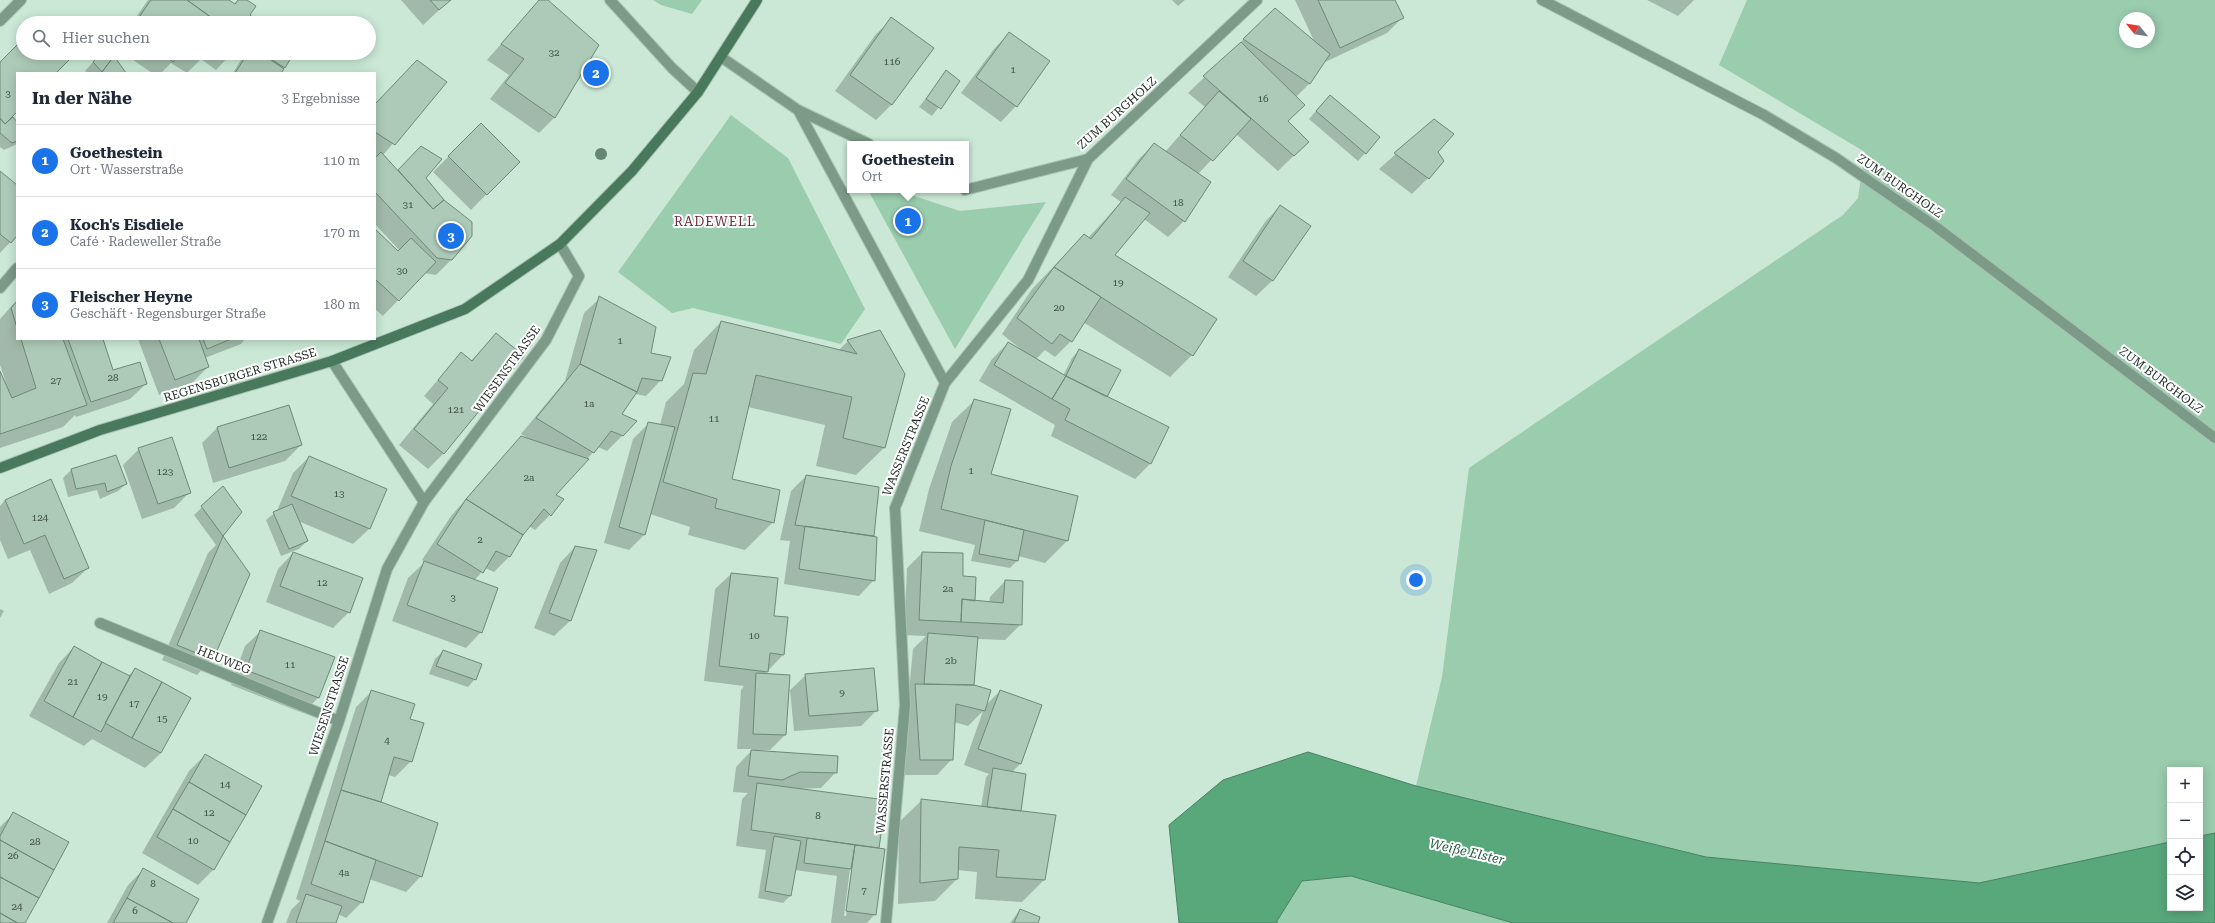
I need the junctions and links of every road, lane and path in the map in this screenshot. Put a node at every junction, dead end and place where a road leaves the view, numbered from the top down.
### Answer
1 (21, 0) edge
2 (610, 0) edge
3 (757, 0) edge
4 (1257, 0) edge
5 (1542, 0) edge
6 (0, 21) edge
7 (721, 57) junction
8 (698, 92) junction
9 (798, 110) junction
10 (863, 141) edge
11 (1088, 160) junction
12 (969, 189) edge
13 (560, 244) junction
14 (16, 269) edge
15 (0, 288) edge
16 (332, 361) junction
17 (945, 383) junction
18 (2215, 438) edge
19 (0, 468) edge
20 (424, 502) junction
21 (100, 623) dead end
22 (339, 721) junction
23 (267, 923) edge
24 (886, 923) edge

1 - 6 street
2 - 8 street
3 - 7 main road, REGENSBURGER STRASSE
4 - 11 street, ZUM BURGHOLZ
5 - 18 street, ZUM BURGHOLZ
7 - 8 main road, REGENSBURGER STRASSE
7 - 9 street
8 - 13 main road, REGENSBURGER STRASSE
9 - 10 street
9 - 17 street
11 - 12 street, ZUM BURGHOLZ
11 - 17 street, WASSERSTRASSE
13 - 16 main road, REGENSBURGER STRASSE
13 - 20 street, WIESENSTRASSE
14 - 15 street
16 - 19 main road, REGENSBURGER STRASSE
16 - 20 street
17 - 24 street, WASSERSTRASSE
20 - 22 street, WIESENSTRASSE
21 - 22 street, HEUWEG
22 - 23 street, WIESENSTRASSE

